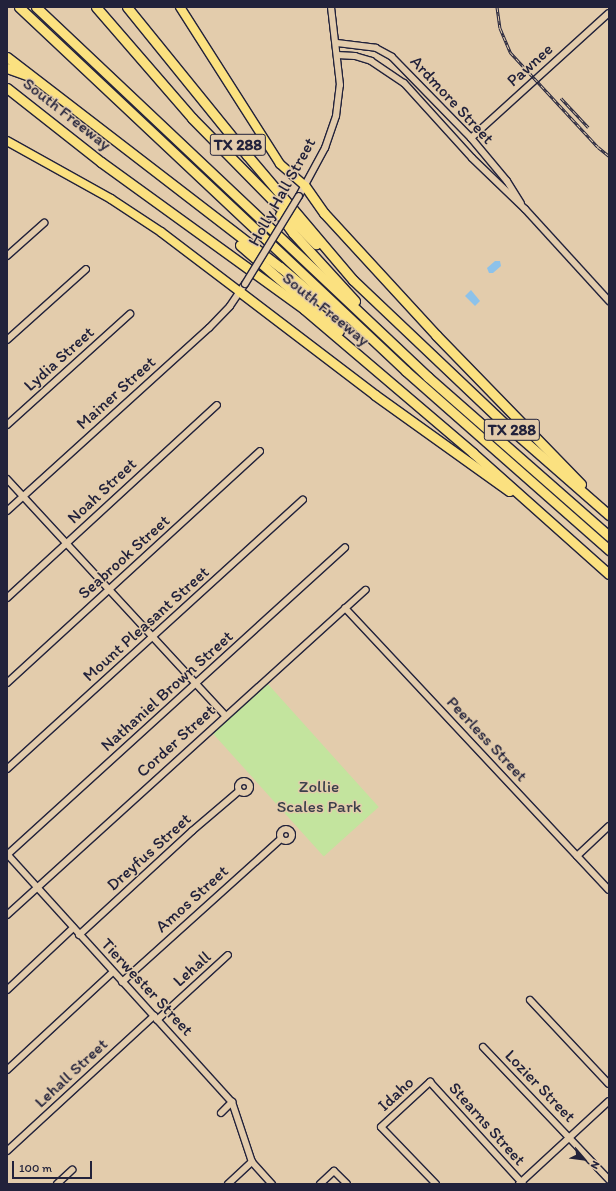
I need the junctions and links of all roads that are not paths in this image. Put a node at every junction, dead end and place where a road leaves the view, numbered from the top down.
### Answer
1 (19, 7) edge
2 (36, 7) edge
3 (97, 7) edge
4 (126, 7) edge
5 (180, 7) edge
6 (331, 7) edge
7 (609, 13) edge
8 (337, 43) junction
9 (337, 55) junction
10 (8, 64) edge
11 (411, 74) junction
12 (403, 81) junction
13 (7, 88) edge
14 (471, 138) junction
15 (7, 141) edge
16 (305, 186) junction
17 (267, 196) junction
18 (187, 198) junction
19 (525, 209) junction
20 (44, 223) dead end
21 (7, 256) edge
22 (86, 269) dead end
23 (353, 280) junction
24 (242, 288) junction
25 (609, 301) edge
26 (130, 314) dead end
27 (362, 331) junction
28 (7, 340) edge
29 (428, 377) junction
30 (399, 390) junction
31 (217, 405) dead end
32 (7, 425) edge
33 (260, 451) dead end
34 (7, 479) edge
35 (23, 496) junction
36 (303, 500) dead end
37 (7, 511) edge
38 (540, 512) junction
39 (609, 512) edge
40 (609, 515) edge
41 (609, 536) edge
42 (67, 544) junction
43 (345, 547) dead end
44 (609, 550) edge
45 (609, 574) edge
46 (109, 590) junction
47 (365, 590) dead end
48 (7, 598) edge
49 (345, 608) junction
50 (152, 637) junction
51 (7, 683) edge
52 (196, 684) junction
53 (225, 715) junction
54 (7, 769) edge
55 (239, 792) dead end
56 (609, 826) edge
57 (281, 839) dead end
58 (7, 854) edge
59 (577, 856) junction
60 (37, 888) junction
61 (609, 890) edge
62 (7, 915) edge
63 (73, 928) junction
64 (79, 935) junction
65 (228, 955) dead end
66 (113, 972) junction
67 (122, 982) junction
68 (7, 990) edge
69 (530, 1000) dead end
70 (155, 1018) junction
71 (483, 1047) dead end
72 (7, 1070) edge
73 (430, 1082) joint
74 (609, 1084) edge
75 (609, 1101) edge
76 (232, 1102) junction
77 (221, 1113) dead end
78 (570, 1137) junction
79 (7, 1151) edge
80 (252, 1162) junction
81 (72, 1170) dead end
82 (609, 1180) edge
83 (521, 1183) edge
84 (57, 1184) edge
85 (228, 1184) edge
86 (272, 1184) edge
87 (320, 1184) edge
88 (347, 1184) edge
89 (436, 1184) edge

1 - 27 highway
2 - 29 highway
3 - 17 highway
4 - 23 highway, South Freeway / TX 288
5 - 16 main road
6 - 8 street, Holly Hall Street
7 - 14 street, Pawnee
8 - 9 street, Holly Hall Street
8 - 11 street, Ardmore Street
9 - 12 street, Ardmore Street
9 - 16 street, Holly Hall Street
10 - 18 highway
11 - 12 street
11 - 14 street, Ardmore Street
12 - 19 street, Ardmore Street
13 - 30 highway, South Freeway / TX 288
14 - 19 street, Ardmore Street
15 - 24 main road
16 - 24 street, Holly Hall Street, bridge
16 - 39 highway
17 - 23 highway
17 - 29 highway
18 - 27 highway
18 - 30 highway
19 - 25 street, Ardmore Street
20 - 21 street
22 - 28 street
23 - 40 highway, South Freeway / TX 288
24 - 35 street, Mainer Street
24 - 38 highway
26 - 32 street, Lydia Street
27 - 44 highway
29 - 41 highway
30 - 38 highway, South Freeway / TX 288
31 - 42 street, Noah Street
33 - 46 street, Seabrook Street
34 - 35 street
35 - 37 street, Mainer Street
35 - 42 street
36 - 50 street, Mount Pleasant Street
38 - 45 highway, South Freeway / TX 288
42 - 46 street
42 - 48 street, Noah Street
43 - 52 street, Nathaniel Brown Street
46 - 50 street
46 - 51 street, Seabrook Street
47 - 49 street, Corder Street
49 - 53 street, Corder Street
49 - 59 street, Peerless Street
50 - 52 street
50 - 54 street, Mount Pleasant Street
52 - 53 street
52 - 58 street, Nathaniel Brown Street
53 - 60 street, Corder Street
55 - 64 street, Dreyfus Street
56 - 59 street
57 - 67 street, Amos Street
58 - 60 street, Tierwester Street
59 - 61 street, Peerless Street
60 - 62 street, Corder Street
60 - 63 street, Tierwester Street
63 - 64 street, Tierwester Street
63 - 68 street
64 - 66 street, Tierwester Street
65 - 70 street, Lehall
66 - 67 street, Tierwester Street
66 - 72 street
67 - 70 street, Tierwester Street
69 - 74 street
70 - 76 street, Tierwester Street
70 - 79 street, Lehall Street
71 - 78 street, Lozier Street
73 - 83 street, Stearns Street
73 - 89 street, Idaho
75 - 78 street
76 - 77 street
76 - 80 street, Tierwester Street
78 - 82 street, Lozier Street
78 - 83 street
80 - 85 street
80 - 86 street
81 - 84 street
87 - 88 street

